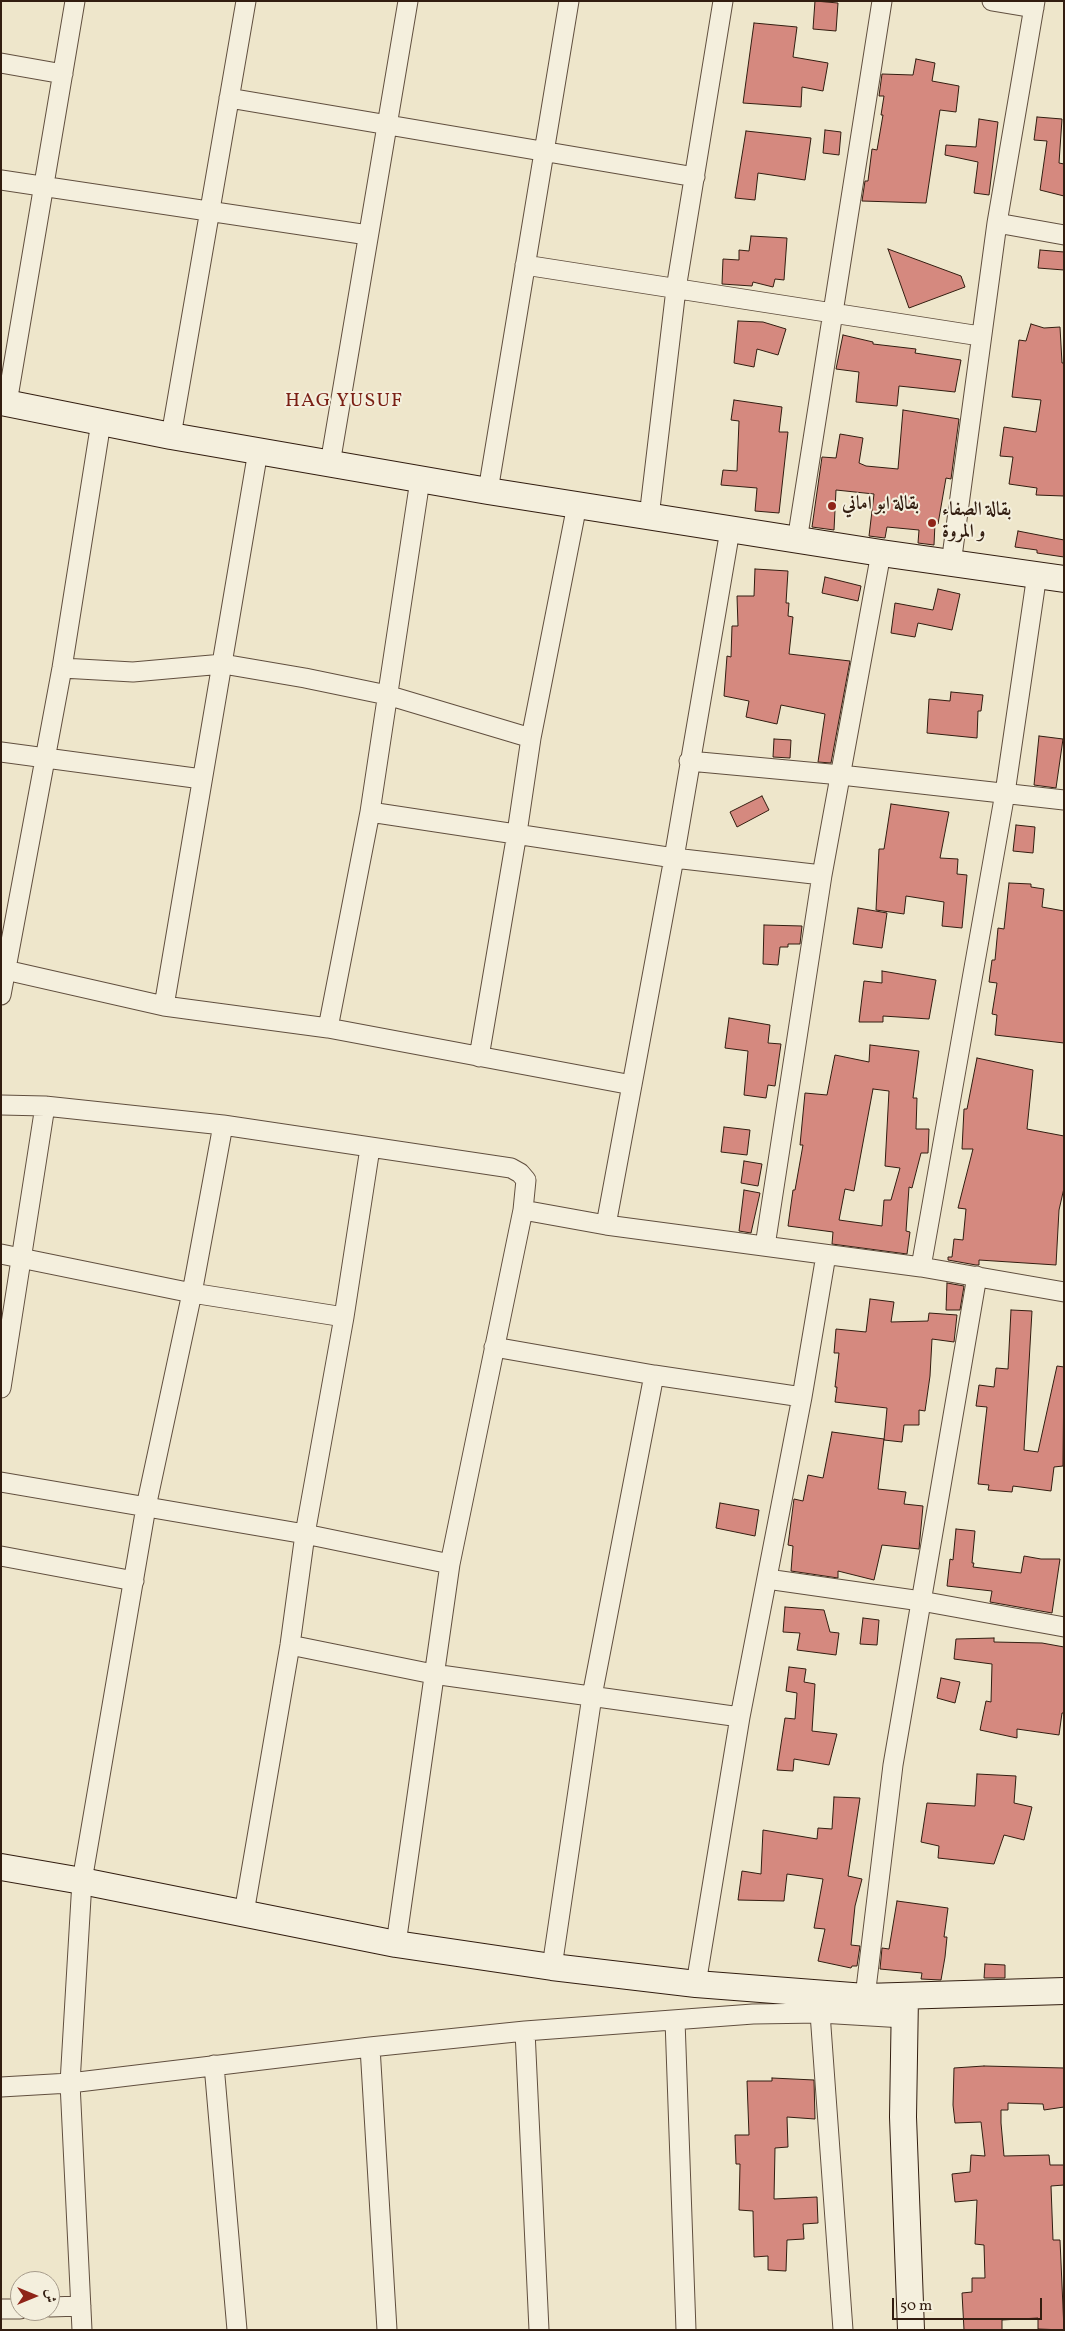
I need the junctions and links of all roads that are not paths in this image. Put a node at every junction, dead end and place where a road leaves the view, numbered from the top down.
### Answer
1 (76, 1) edge
2 (246, 1) edge
3 (408, 1) edge
4 (569, 1) edge
5 (724, 1) edge
6 (882, 1) edge
7 (992, 1) edge
8 (1034, 4) edge
9 (1, 63) edge
10 (63, 74) junction
11 (229, 98) junction
12 (387, 126) junction
13 (544, 151) junction
14 (694, 177) junction
15 (1, 180) edge
16 (44, 186) junction
17 (210, 211) junction
18 (997, 223) junction
19 (1064, 234) edge
20 (368, 235) junction
21 (524, 264) junction
22 (676, 289) junction
23 (832, 312) junction
24 (980, 336) junction
25 (4, 402) edge
26 (101, 422) junction
27 (171, 436) junction
28 (258, 451) junction
29 (330, 464) junction
30 (420, 480) junction
31 (488, 491) junction
32 (577, 505) junction
33 (649, 516) junction
34 (730, 530) junction
35 (797, 541) junction
36 (881, 554) junction
37 (951, 564) junction
38 (1037, 574) junction
39 (1064, 579) edge
40 (223, 664) junction
41 (62, 668) junction
42 (387, 695) junction
43 (531, 738) junction
44 (1, 752) edge
45 (45, 759) junction
46 (689, 762) junction
47 (841, 775) junction
48 (202, 779) junction
49 (1005, 793) junction
50 (1064, 800) edge
51 (370, 812) junction
52 (517, 833) junction
53 (674, 858) junction
54 (822, 876) junction
55 (3, 969) edge
56 (1, 995) edge
57 (164, 1006) junction
58 (328, 1028) junction
59 (478, 1057) junction
60 (632, 1085) junction
61 (1, 1104) edge
62 (45, 1106) junction
63 (223, 1125) junction
64 (370, 1148) junction
65 (523, 1210) junction
66 (606, 1225) junction
67 (765, 1246) junction
68 (1, 1254) edge
69 (826, 1255) junction
70 (21, 1258) junction
71 (921, 1268) junction
72 (977, 1276) junction
73 (1064, 1292) edge
74 (192, 1293) junction
75 (344, 1317) junction
76 (494, 1347) junction
77 (654, 1375) junction
78 (1, 1388) edge
79 (802, 1398) junction
80 (1, 1482) edge
81 (146, 1507) junction
82 (305, 1534) junction
83 (1, 1556) edge
84 (450, 1564) junction
85 (767, 1580) junction
86 (134, 1581) junction
87 (921, 1601) junction
88 (1064, 1627) edge
89 (290, 1645) junction
90 (433, 1674) junction
91 (592, 1696) junction
92 (740, 1717) junction
93 (1, 1867) edge
94 (82, 1881) junction
95 (244, 1913) junction
96 (396, 1944) junction
97 (552, 1967) junction
98 (696, 1984) junction
99 (1064, 1991) edge
100 (865, 1998) junction
101 (904, 2007) junction
102 (820, 2013) junction
103 (675, 2020) junction
104 (525, 2031) junction
105 (370, 2047) junction
106 (214, 2065) junction
107 (70, 2083) junction
108 (1, 2087) edge
109 (81, 2306) junction
110 (60, 2307) edge
111 (82, 2330) edge
112 (236, 2330) edge
113 (387, 2330) edge
114 (539, 2330) edge
115 (686, 2330) edge
116 (843, 2330) edge
117 (911, 2330) edge

1 - 10 street
2 - 11 street
3 - 12 street
4 - 13 street
5 - 14 street
6 - 23 street
7 - 8 street
8 - 18 street
9 - 10 street
10 - 16 street
11 - 12 street
11 - 17 street
12 - 13 street
12 - 20 street
13 - 14 street
13 - 21 street
14 - 22 street
15 - 16 street
16 - 17 street
16 - 25 street
17 - 20 street
17 - 27 street
18 - 19 street
18 - 24 street
20 - 29 street
21 - 22 street
21 - 31 street
22 - 23 street
22 - 33 street
23 - 24 street
23 - 35 street
24 - 37 street
25 - 26 street
26 - 27 street
26 - 41 street
27 - 28 street
28 - 29 street
28 - 40 street
29 - 30 street
30 - 31 street
30 - 42 street
31 - 32 street
32 - 33 street
32 - 43 street
33 - 34 street
34 - 35 street
34 - 46 street
35 - 36 street
36 - 37 street
36 - 47 street
37 - 38 street
38 - 39 street
38 - 49 street
40 - 41 street
40 - 42 street
40 - 48 street
41 - 45 street
42 - 43 street
42 - 51 street
43 - 52 street
44 - 45 street
45 - 48 street
45 - 55 street
46 - 47 street
46 - 53 street
47 - 49 street
47 - 54 street
48 - 57 street
49 - 50 street
49 - 71 street
51 - 52 street
51 - 58 street
52 - 53 street
52 - 59 street
53 - 54 street
53 - 60 street
54 - 67 street
55 - 56 street
55 - 57 street
57 - 58 street
58 - 59 street
59 - 60 street
60 - 66 street
61 - 62 street
62 - 63 street
62 - 70 street
63 - 64 street
63 - 74 street
64 - 65 street
64 - 75 street
65 - 66 street
65 - 76 street
66 - 67 street
67 - 69 street
68 - 70 street
69 - 71 street
69 - 79 street
70 - 74 street
70 - 78 street
71 - 72 street
72 - 73 street
72 - 87 street
74 - 75 street
74 - 81 street
75 - 82 street
76 - 77 street
76 - 84 street
77 - 79 street
77 - 91 street
79 - 85 street
80 - 81 street
81 - 82 street
81 - 86 street
82 - 84 street
82 - 89 street
83 - 86 street
84 - 90 street
85 - 87 street
85 - 92 street
86 - 94 street
87 - 88 street
87 - 100 street
89 - 90 street
89 - 95 street
90 - 91 street
90 - 96 street
91 - 92 street
91 - 97 street
92 - 98 street
93 - 94 street
94 - 95 street
94 - 107 street
95 - 96 street
96 - 97 street
97 - 98 street
98 - 100 street
99 - 101 street
100 - 101 street
101 - 102 street
101 - 117 street
102 - 103 street
102 - 116 street
103 - 104 street
103 - 115 street
104 - 105 street
104 - 114 street
105 - 106 street
105 - 113 street
106 - 107 street
106 - 112 street
107 - 108 street
107 - 109 street
109 - 110 street
109 - 111 street

